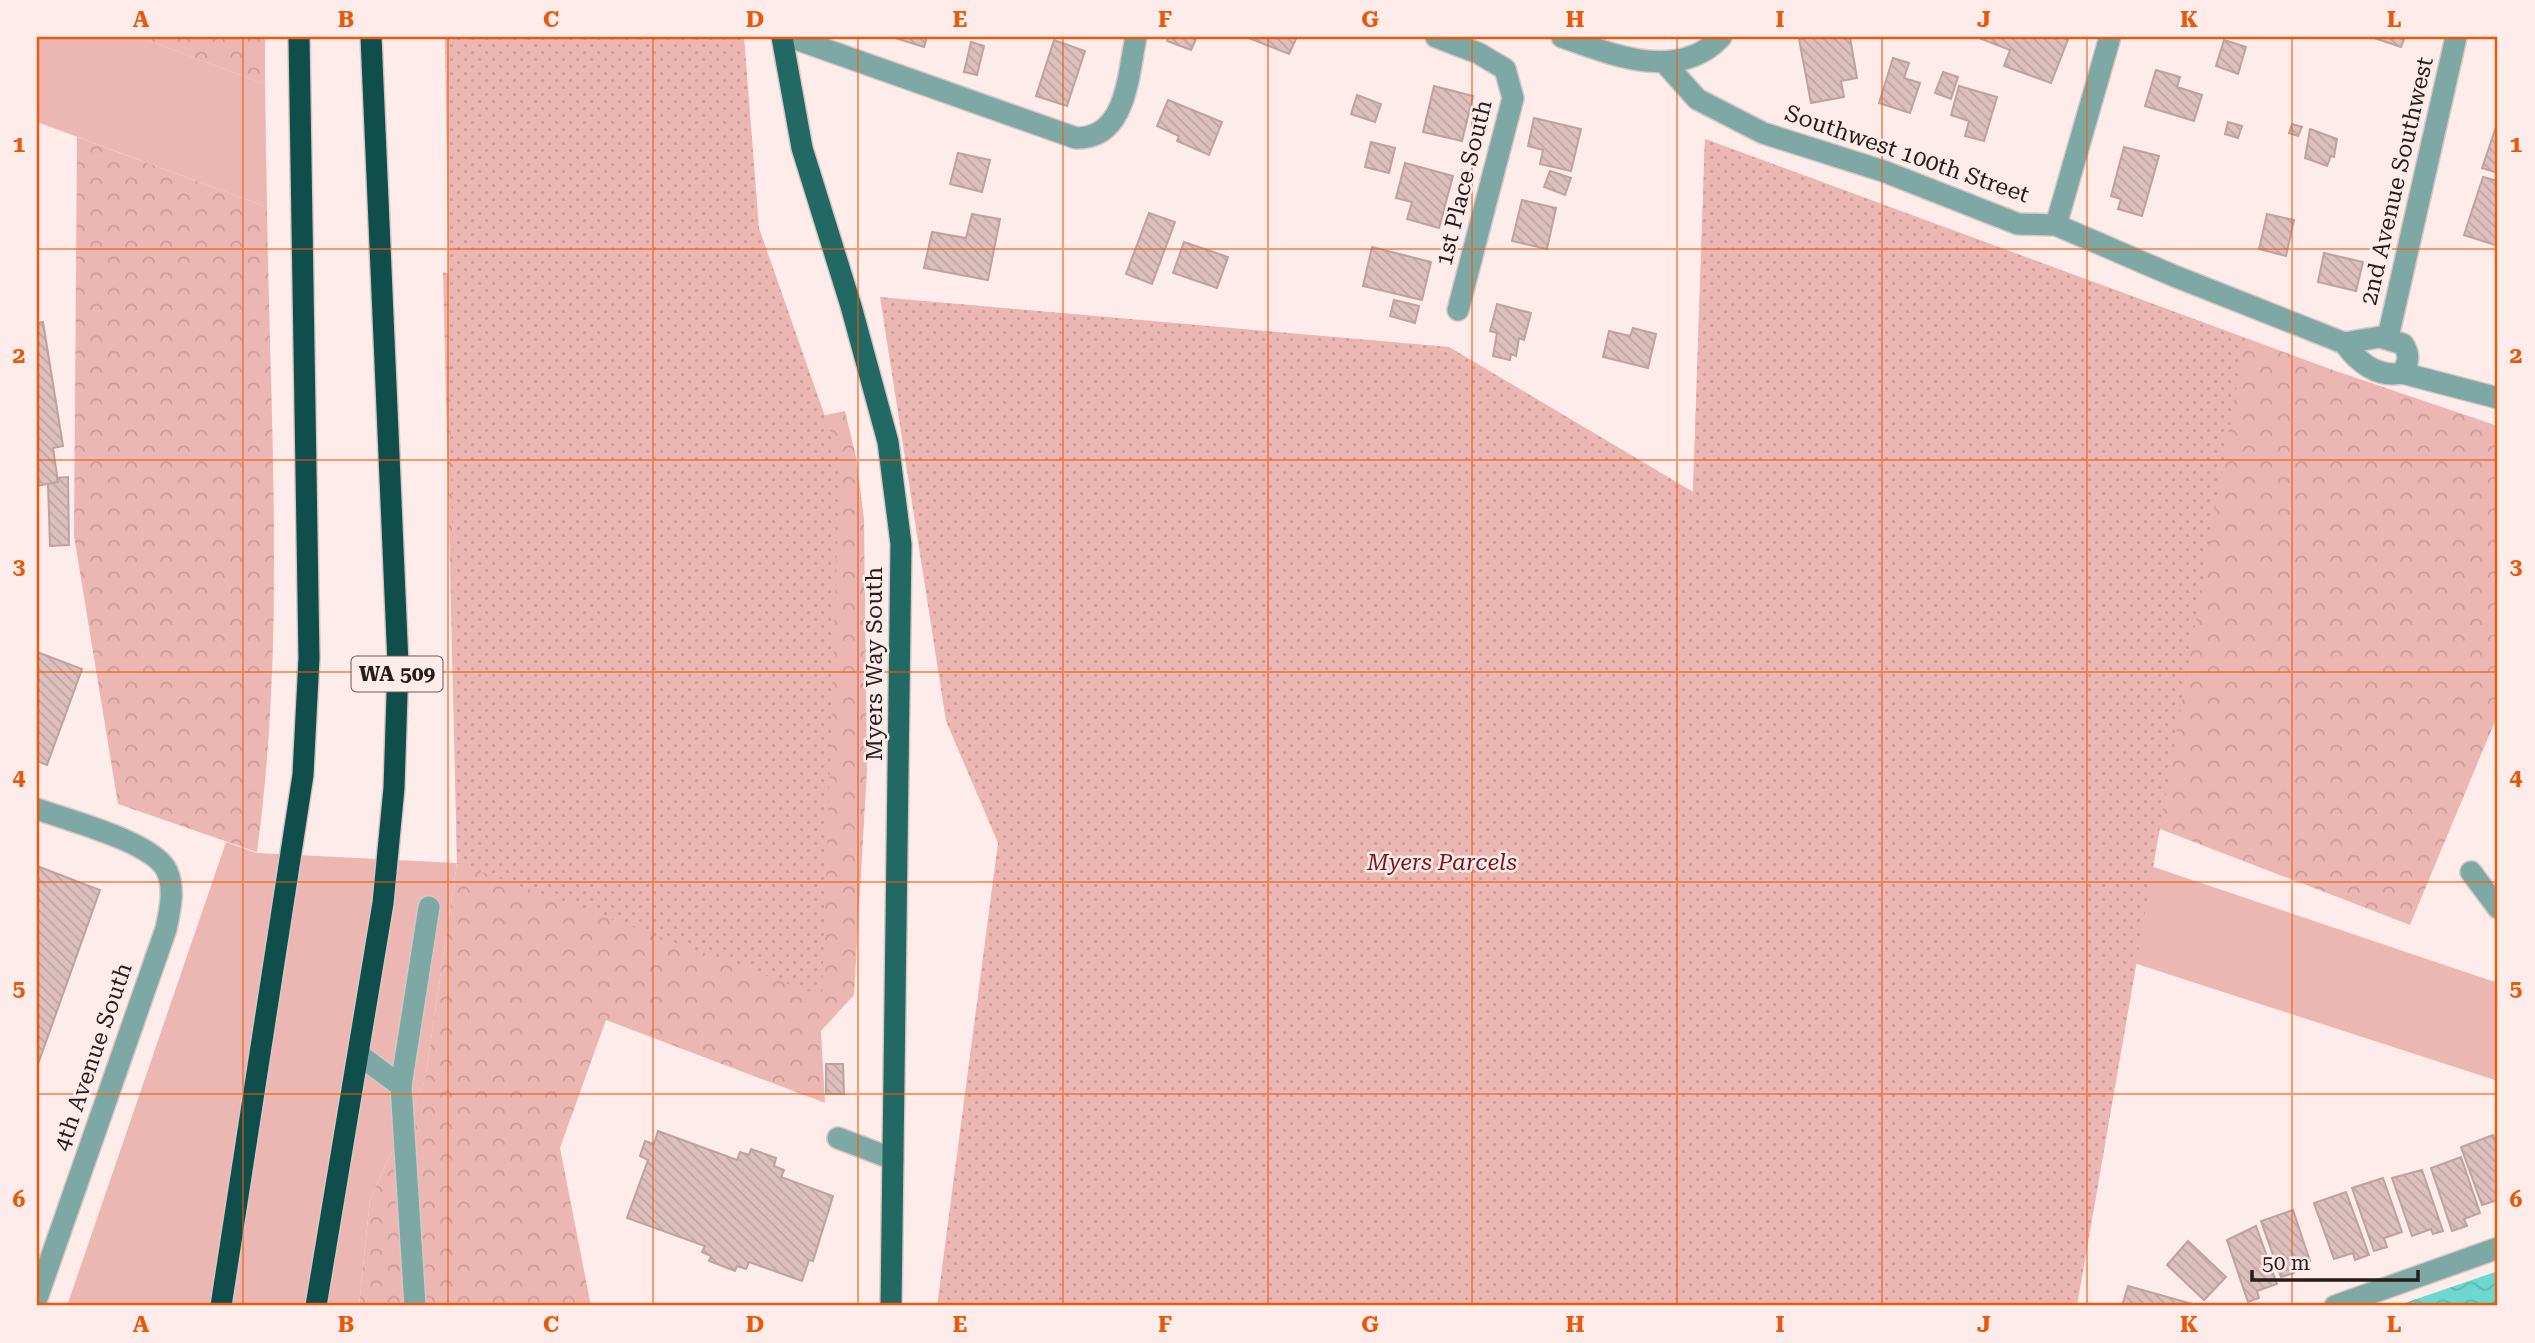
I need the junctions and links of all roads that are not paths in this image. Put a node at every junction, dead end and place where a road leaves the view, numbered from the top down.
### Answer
1 (299, 37) edge
2 (371, 37) edge
3 (782, 37) edge
4 (790, 37) edge
5 (1136, 37) edge
6 (1436, 37) edge
7 (1562, 37) edge
8 (1721, 37) edge
9 (2110, 37) edge
10 (2456, 37) edge
11 (1594, 43) edge
12 (1664, 62) junction
13 (2056, 225) junction
14 (1458, 310) dead end
15 (2388, 337) junction
16 (2344, 343) junction
17 (2402, 373) junction
18 (2498, 398) edge
19 (37, 809) edge
20 (2471, 872) dead end
21 (429, 907) dead end
22 (2498, 908) edge
23 (358, 1054) junction
24 (401, 1086) junction
25 (838, 1138) dead end
26 (893, 1159) junction
27 (2498, 1248) edge
28 (37, 1298) edge
29 (221, 1306) edge
30 (316, 1306) edge
31 (415, 1306) edge
32 (891, 1306) edge
33 (2335, 1306) edge

1 - 29 highway
2 - 23 highway, WA 509
3 - 26 main road, Myers Way South
4 - 5 street
6 - 14 street, 1st Place South
7 - 11 street
8 - 12 street
9 - 13 street
10 - 15 street, 2nd Avenue Southwest
11 - 12 street
12 - 13 street, Southwest 100th Street
13 - 16 street, Southwest 100th Street
15 - 16 street
15 - 17 street
16 - 17 street, Southwest 100th Street
17 - 18 street, Southwest 100th Street
19 - 28 street, 4th Avenue South
20 - 22 street
21 - 24 street
23 - 24 street
23 - 30 highway, WA 509
24 - 31 street
25 - 26 street
26 - 32 main road, Myers Way South
27 - 33 street

